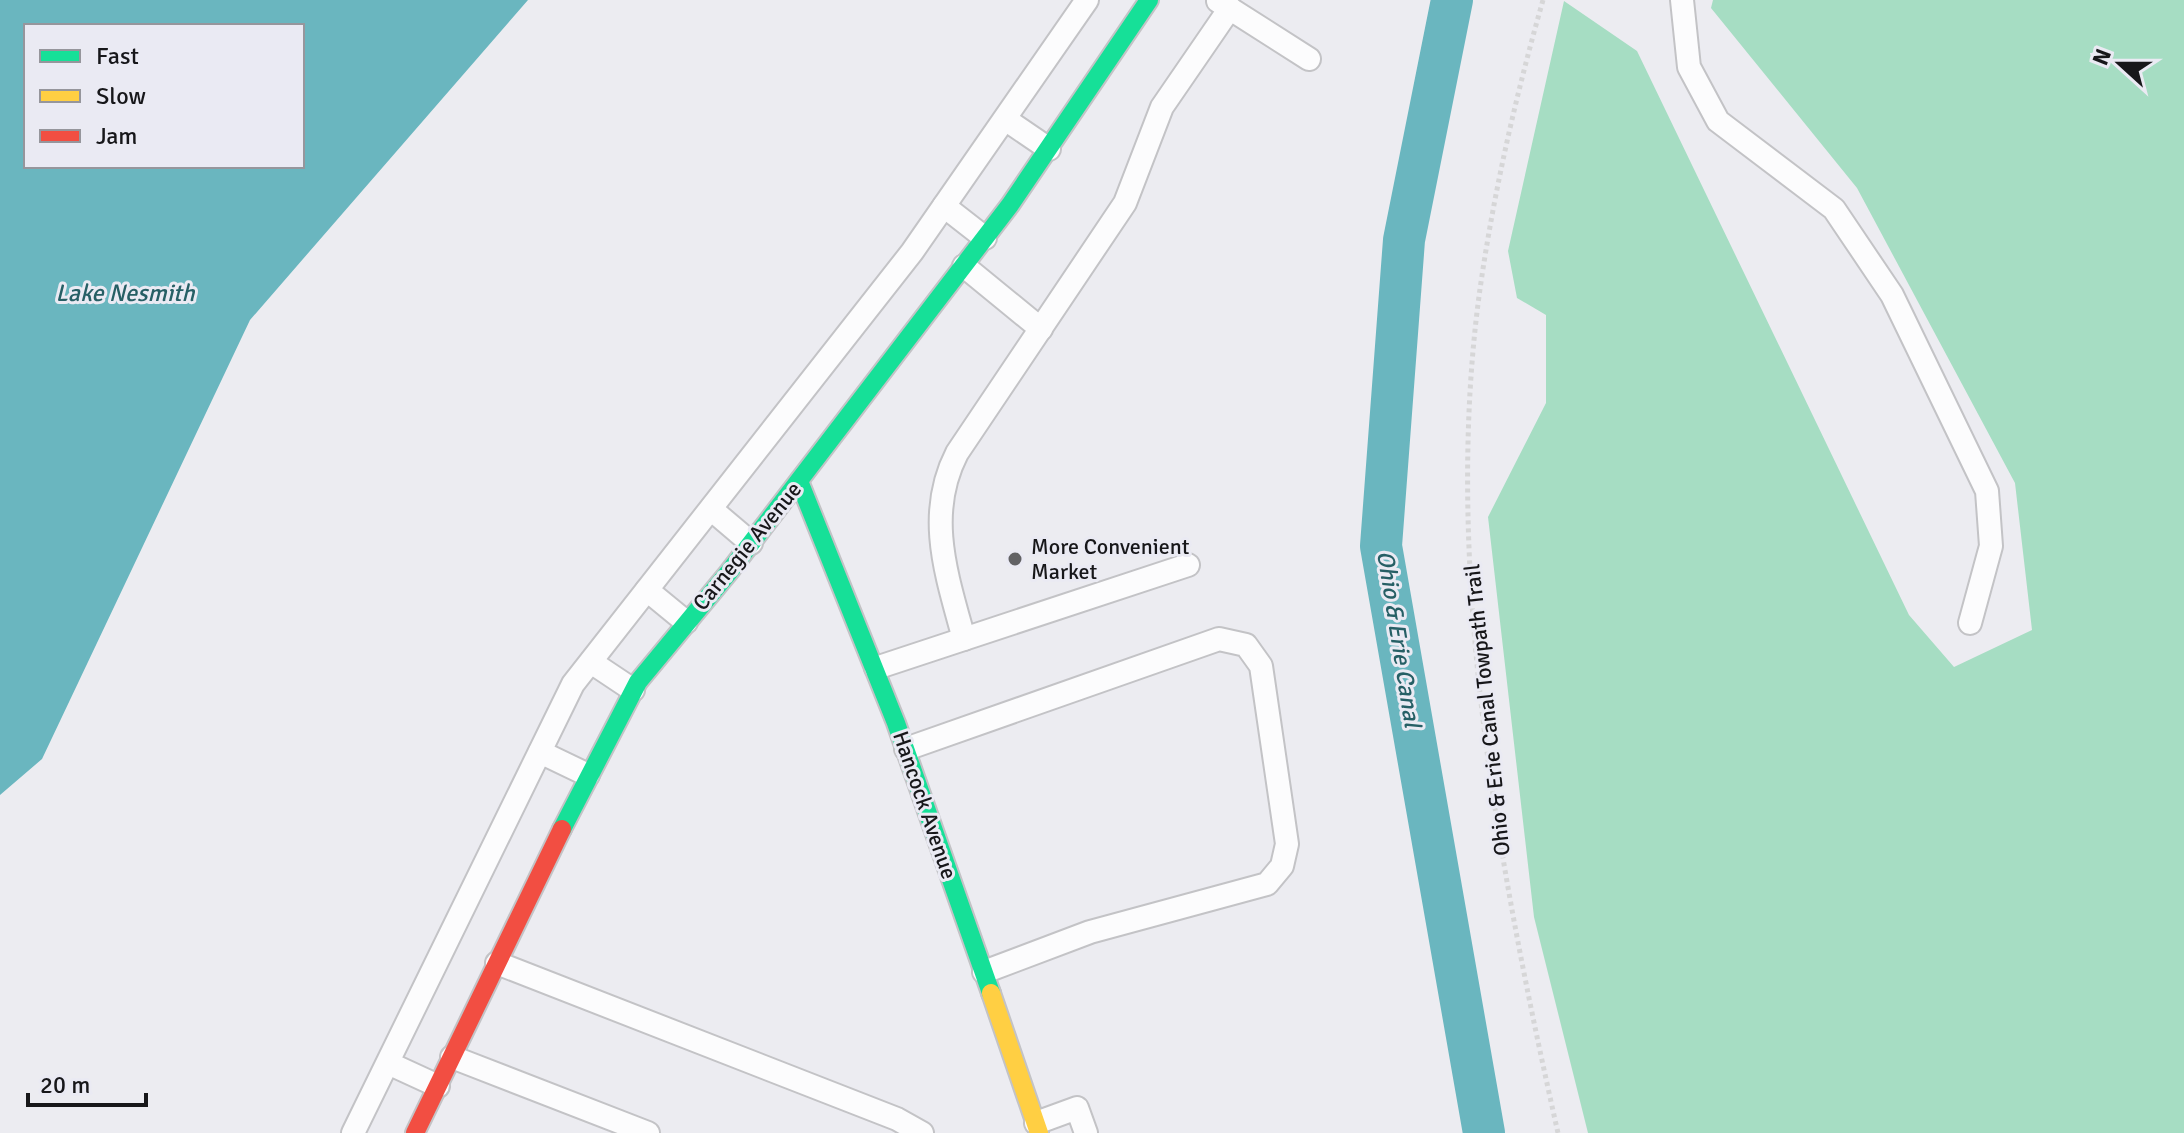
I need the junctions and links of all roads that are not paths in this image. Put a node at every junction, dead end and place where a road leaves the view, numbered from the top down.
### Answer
1 (1087, 0) edge
2 (1149, 0) edge
3 (1682, 0) edge
4 (1223, 4) edge
5 (1309, 59) dead end
6 (1005, 119) junction
7 (1049, 149) junction
8 (944, 206) junction
9 (985, 238) junction
10 (964, 266) junction
11 (1041, 329) junction
12 (799, 481) junction
13 (711, 509) junction
14 (751, 543) junction
15 (1188, 565) dead end
16 (647, 590) junction
17 (686, 622) junction
18 (1970, 623) dead end
19 (964, 639) junction
20 (591, 662) junction
21 (876, 668) junction
22 (633, 690) junction
23 (906, 749) junction
24 (540, 752) junction
25 (588, 775) junction
26 (497, 963) junction
27 (984, 972) junction
28 (452, 1057) junction
29 (388, 1063) junction
30 (438, 1086) junction
31 (1038, 1128) edge
32 (353, 1133) edge
33 (415, 1133) edge
34 (648, 1133) edge
35 (922, 1133) edge
36 (1086, 1133) edge

1 - 6 lane
2 - 7 street, Carnegie Avenue
3 - 18 lane
4 - 5 lane
4 - 11 lane
6 - 7 lane
6 - 8 lane
7 - 9 street, Carnegie Avenue
8 - 9 lane
8 - 13 lane
9 - 10 street, Carnegie Avenue
10 - 11 lane
10 - 12 street, Carnegie Avenue
11 - 19 lane
12 - 14 street, Carnegie Avenue
12 - 21 street, Hancock Avenue
13 - 14 lane
13 - 16 lane
14 - 17 street, Carnegie Avenue
15 - 19 lane
16 - 17 lane
16 - 20 lane
17 - 22 street, Carnegie Avenue
19 - 21 lane
20 - 22 lane
20 - 24 lane
21 - 23 street, Hancock Avenue
22 - 25 street, Carnegie Avenue
23 - 27 street, Hancock Avenue
23 - 27 lane
24 - 25 lane
24 - 29 lane
25 - 26 street, Carnegie Avenue
26 - 28 street, Carnegie Avenue
26 - 35 lane
27 - 31 street, Hancock Avenue
28 - 30 street, Carnegie Avenue
28 - 34 lane
29 - 30 lane
29 - 32 lane
30 - 33 street, Carnegie Avenue
31 - 36 lane

